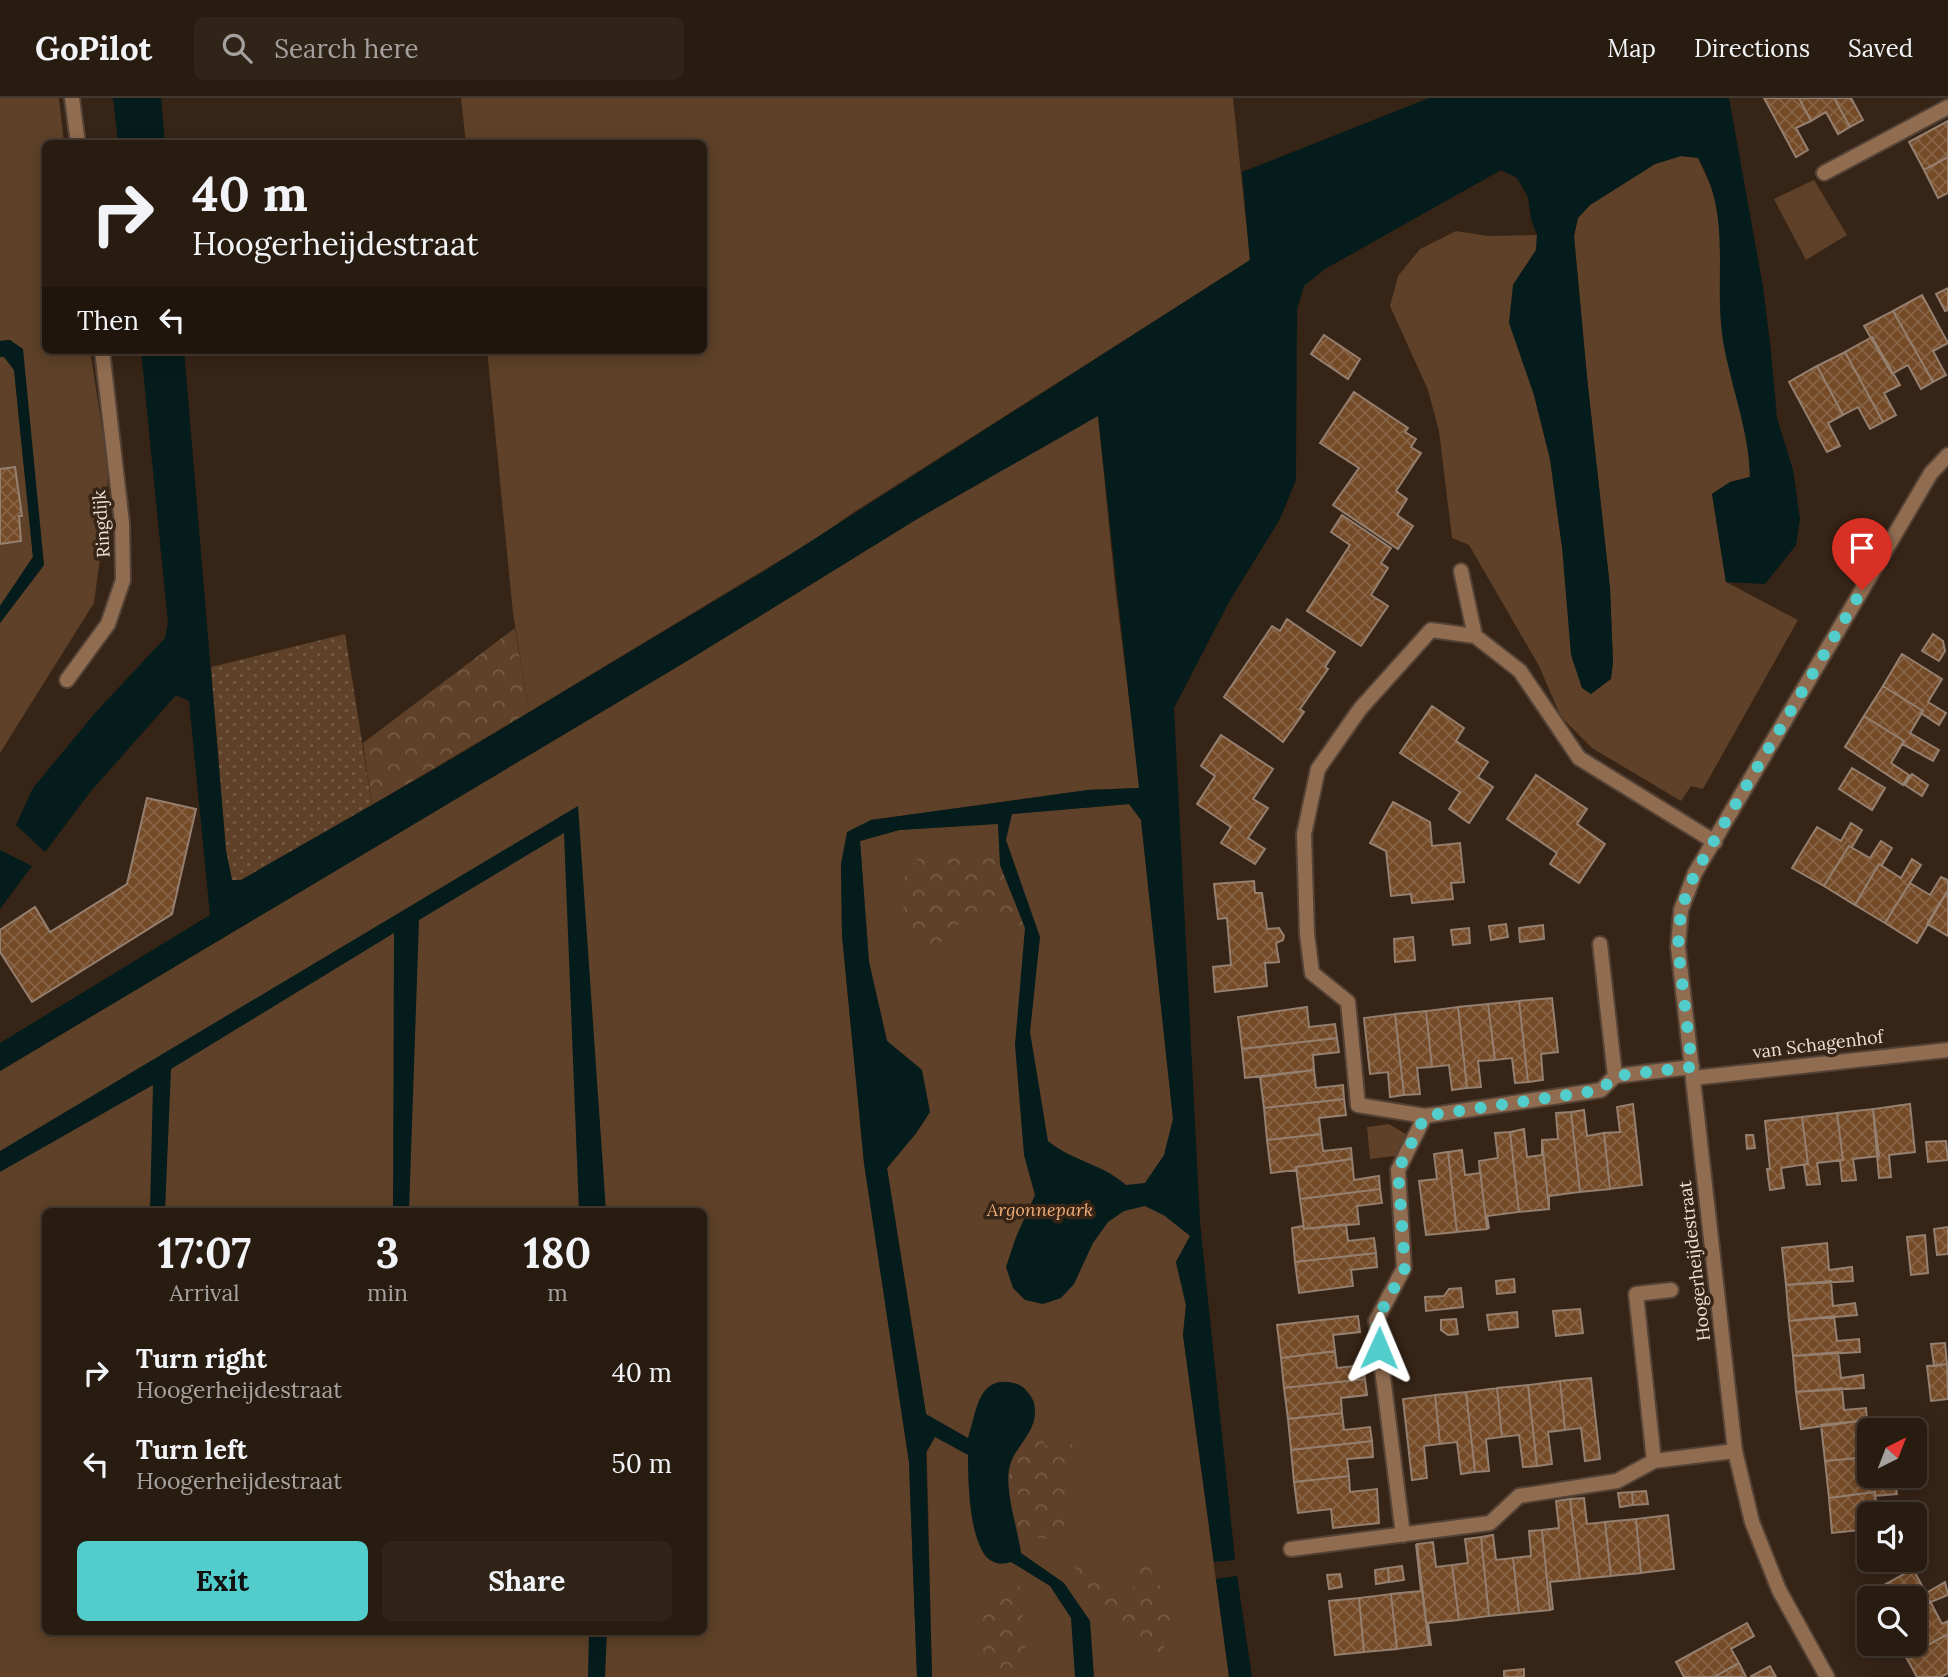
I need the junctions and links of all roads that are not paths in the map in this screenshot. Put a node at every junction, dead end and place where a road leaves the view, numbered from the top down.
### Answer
1 (72, 98) edge
2 (1948, 107) edge
3 (77, 140) edge
4 (1825, 173) dead end
5 (102, 354) edge
6 (1948, 455) edge
7 (1461, 571) dead end
8 (1475, 636) junction
9 (67, 680) dead end
10 (1715, 842) junction
11 (1600, 944) dead end
12 (1948, 1050) edge
13 (1692, 1072) junction
14 (1615, 1076) junction
15 (1425, 1116) junction
16 (1671, 1290) dead end
17 (1735, 1451) junction
18 (1654, 1461) junction
19 (1403, 1535) junction
20 (1291, 1549) dead end
21 (1827, 1677) edge

1 - 3 street
2 - 4 street
5 - 9 street, Ringdijk
6 - 10 street, Hoogerheijdestraat
7 - 8 street
8 - 10 street
8 - 15 street
10 - 13 street, Hoogerheijdestraat
11 - 14 street
12 - 13 street, van Schagenhof
13 - 14 street
13 - 17 street, Hoogerheijdestraat
14 - 15 street
15 - 19 street
16 - 18 street, Hoogerheijdestraat
17 - 18 street
17 - 21 street, Hoogerheijdestraat
18 - 19 street
19 - 20 street

